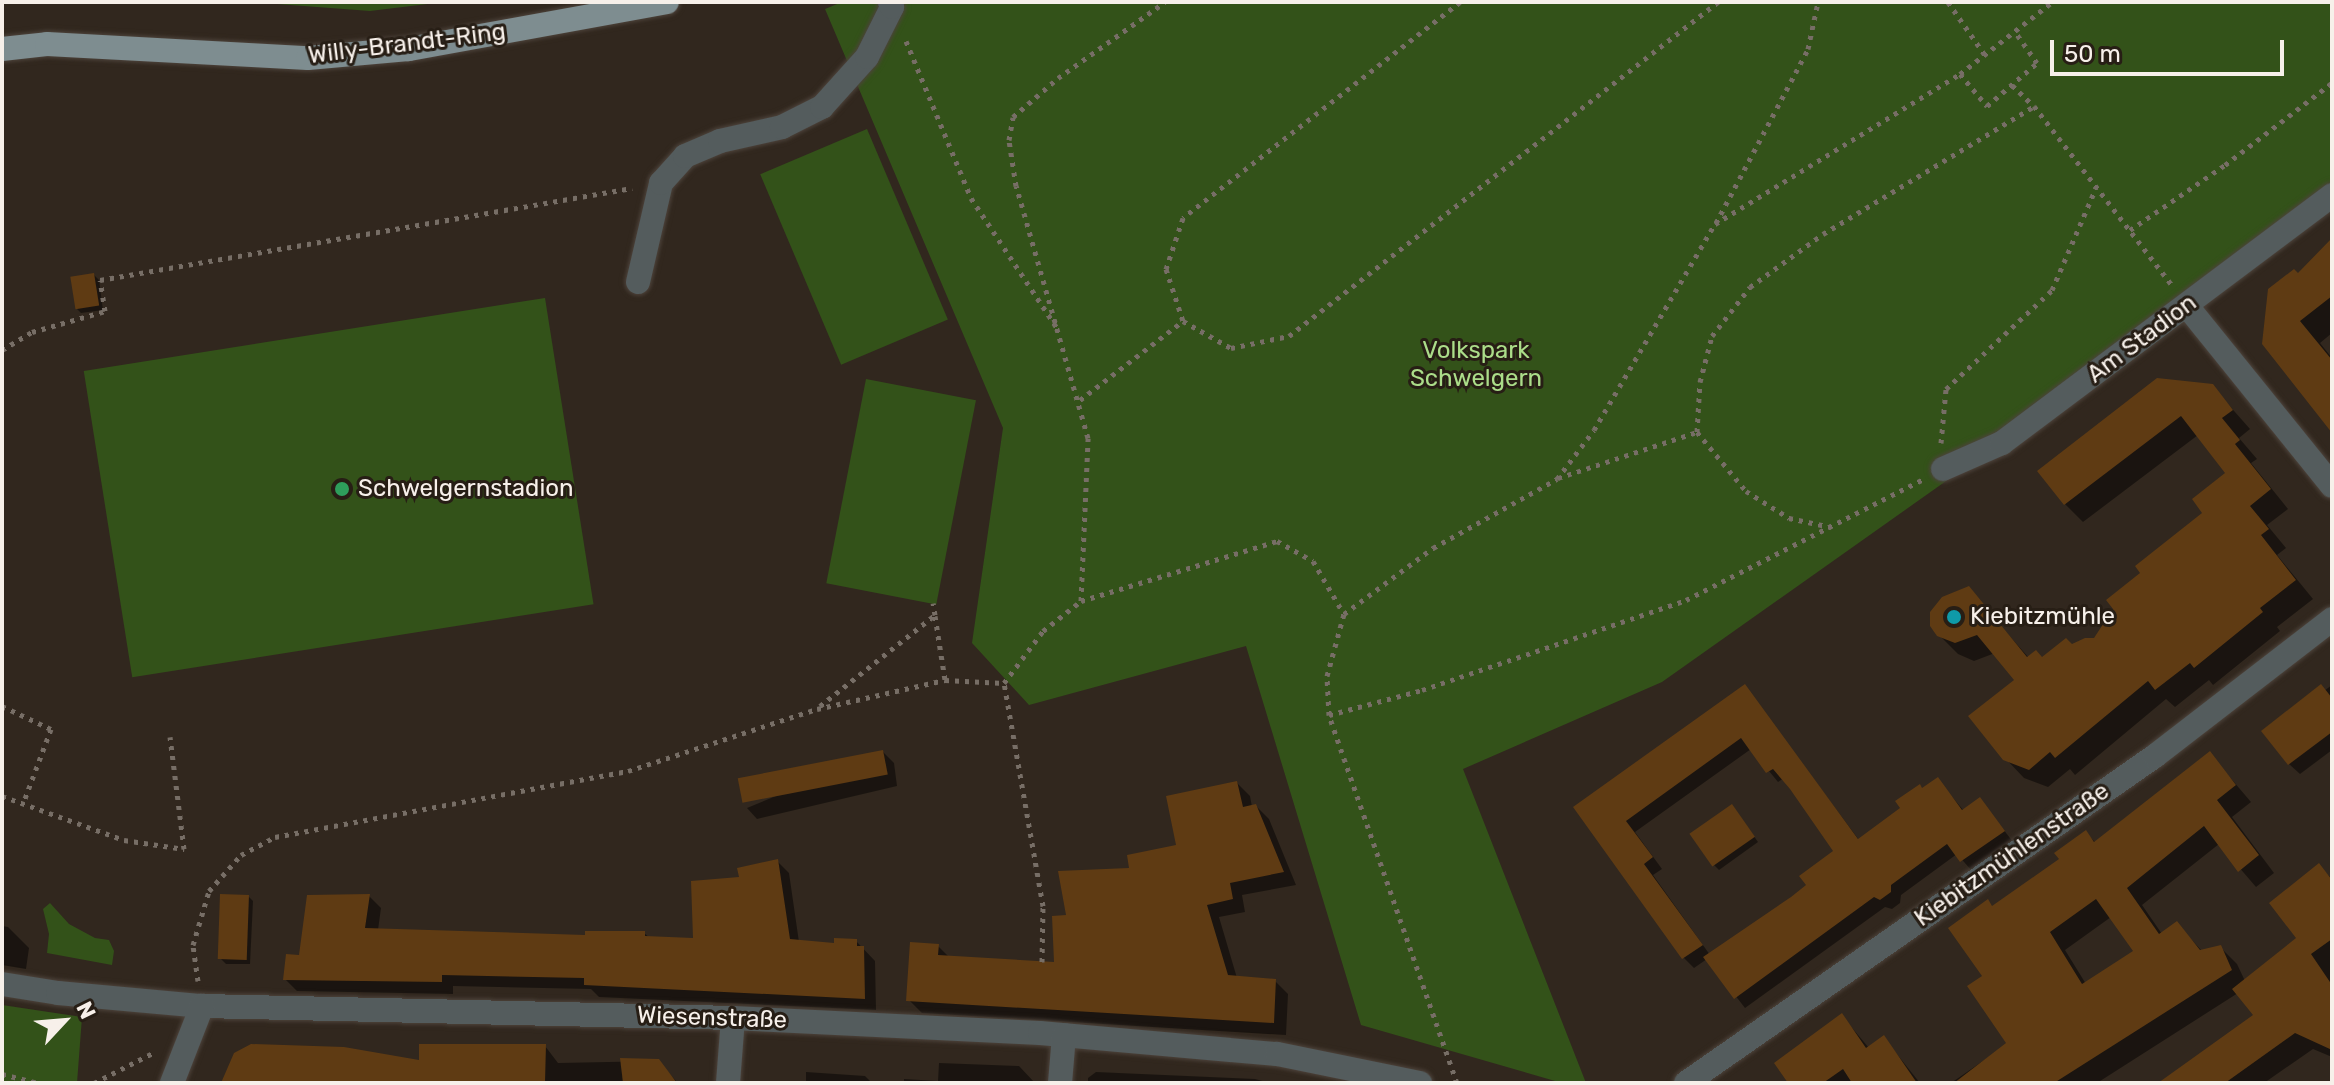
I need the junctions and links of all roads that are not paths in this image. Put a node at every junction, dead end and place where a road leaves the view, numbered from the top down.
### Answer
1 (667, 2) edge
2 (891, 4) edge
3 (2, 49) edge
4 (2332, 195) edge
5 (638, 282) dead end
6 (2187, 306) junction
7 (1943, 469) road end
8 (2332, 486) edge
9 (2332, 619) edge
10 (2, 984) edge
11 (202, 1006) junction
12 (733, 1018) junction
13 (1064, 1035) junction
14 (172, 1083) edge
15 (728, 1083) edge
16 (1060, 1083) edge
17 (1420, 1083) edge
18 (1686, 1083) edge

1 - 3 main road, Willy-Brandt-Ring
2 - 5 street
4 - 6 street, Am Stadion
6 - 7 street, Am Stadion
6 - 8 street
9 - 18 street, Kiebitzmühlenstraße
10 - 11 street, Wiesenstraße
11 - 12 street, Wiesenstraße
11 - 14 street
12 - 13 street, Wiesenstraße
12 - 15 street
13 - 16 street
13 - 17 street, Wiesenstraße

